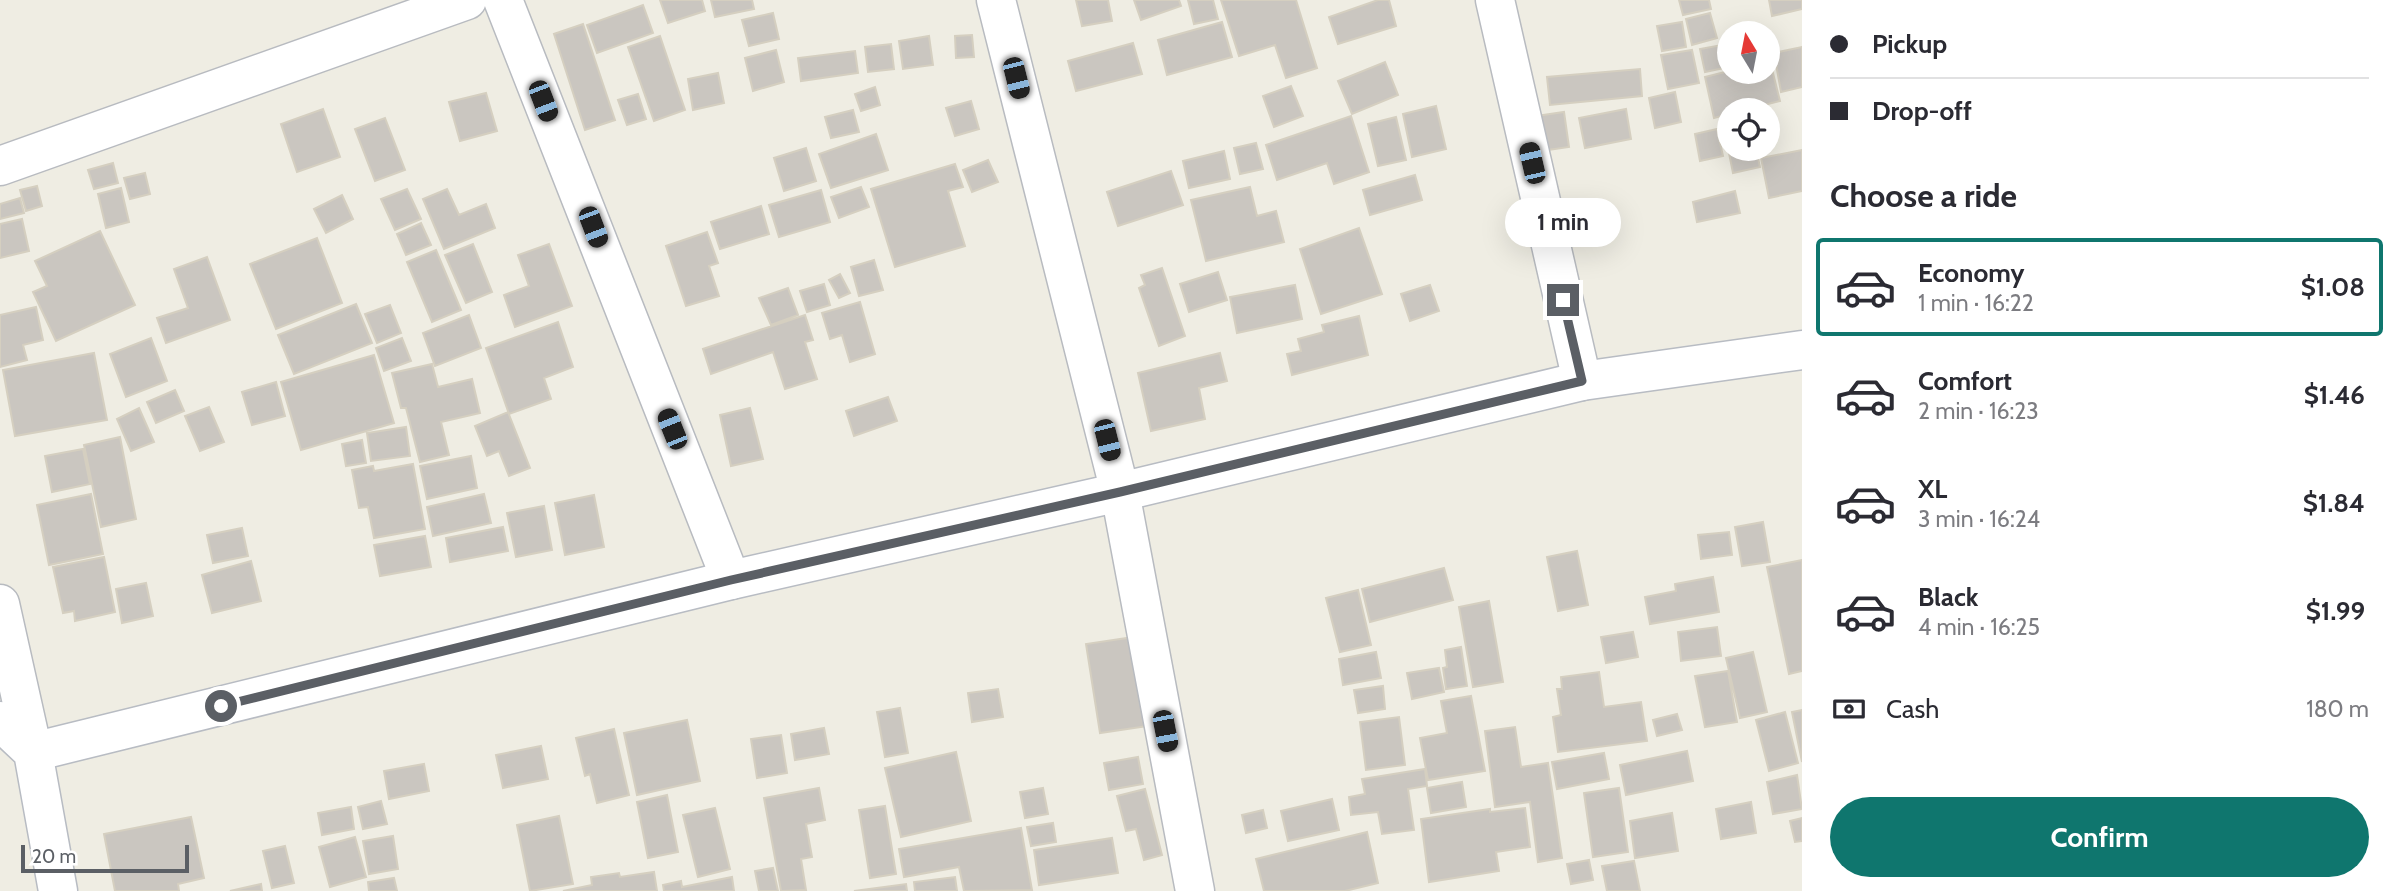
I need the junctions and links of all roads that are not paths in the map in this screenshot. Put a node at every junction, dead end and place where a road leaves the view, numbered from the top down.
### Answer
1 (467, 0) edge
2 (503, 0) edge
3 (996, 0) edge
4 (1495, 0) edge
5 (0, 166) edge
6 (1802, 349) edge
7 (1582, 381) junction
8 (1120, 492) junction
9 (731, 580) junction
10 (0, 604) edge
11 (0, 720) edge
12 (33, 752) junction
13 (58, 891) edge
14 (1195, 891) edge

1 - 5 street
2 - 9 street
3 - 8 street
4 - 7 street
6 - 7 street
7 - 8 street
8 - 9 street
8 - 14 street
9 - 12 street
10 - 12 street
11 - 12 street
12 - 13 street

